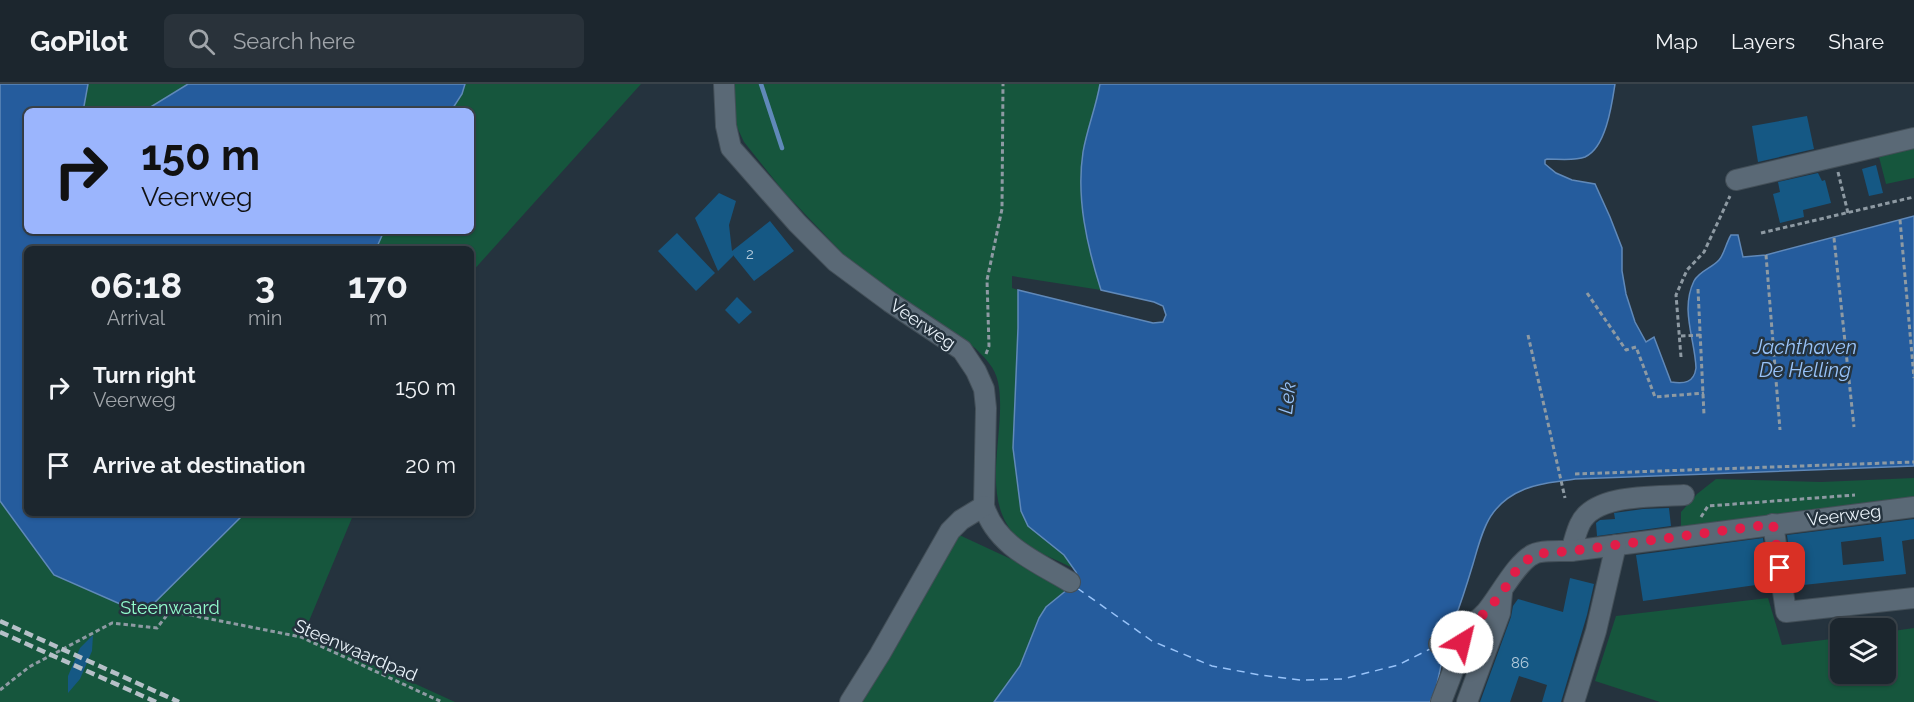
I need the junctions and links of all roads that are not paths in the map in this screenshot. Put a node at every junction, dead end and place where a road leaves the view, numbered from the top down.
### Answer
1 (724, 84) edge
2 (1914, 138) edge
3 (1736, 180) road end
4 (1692, 500) road end
5 (984, 506) junction
6 (1914, 507) edge
7 (1773, 524) junction
8 (1616, 545) junction
9 (1571, 551) junction
10 (1070, 582) dead end
11 (1502, 593) junction
12 (1914, 598) edge
13 (1465, 629) junction
14 (1439, 645) dead end
15 (850, 702) edge
16 (1441, 702) edge
17 (1467, 702) edge
18 (1574, 702) edge

1 - 5 street, Veerweg
2 - 3 street
4 - 9 street
5 - 10 street, Veerweg
5 - 15 street
6 - 7 street, Veerweg
7 - 8 street, Veerweg
7 - 12 street
8 - 9 street, Veerweg
8 - 18 street
9 - 11 street, Veerweg
11 - 13 street, Veerweg
11 - 17 street, Veerweg
13 - 14 street, Veerweg
13 - 16 street

